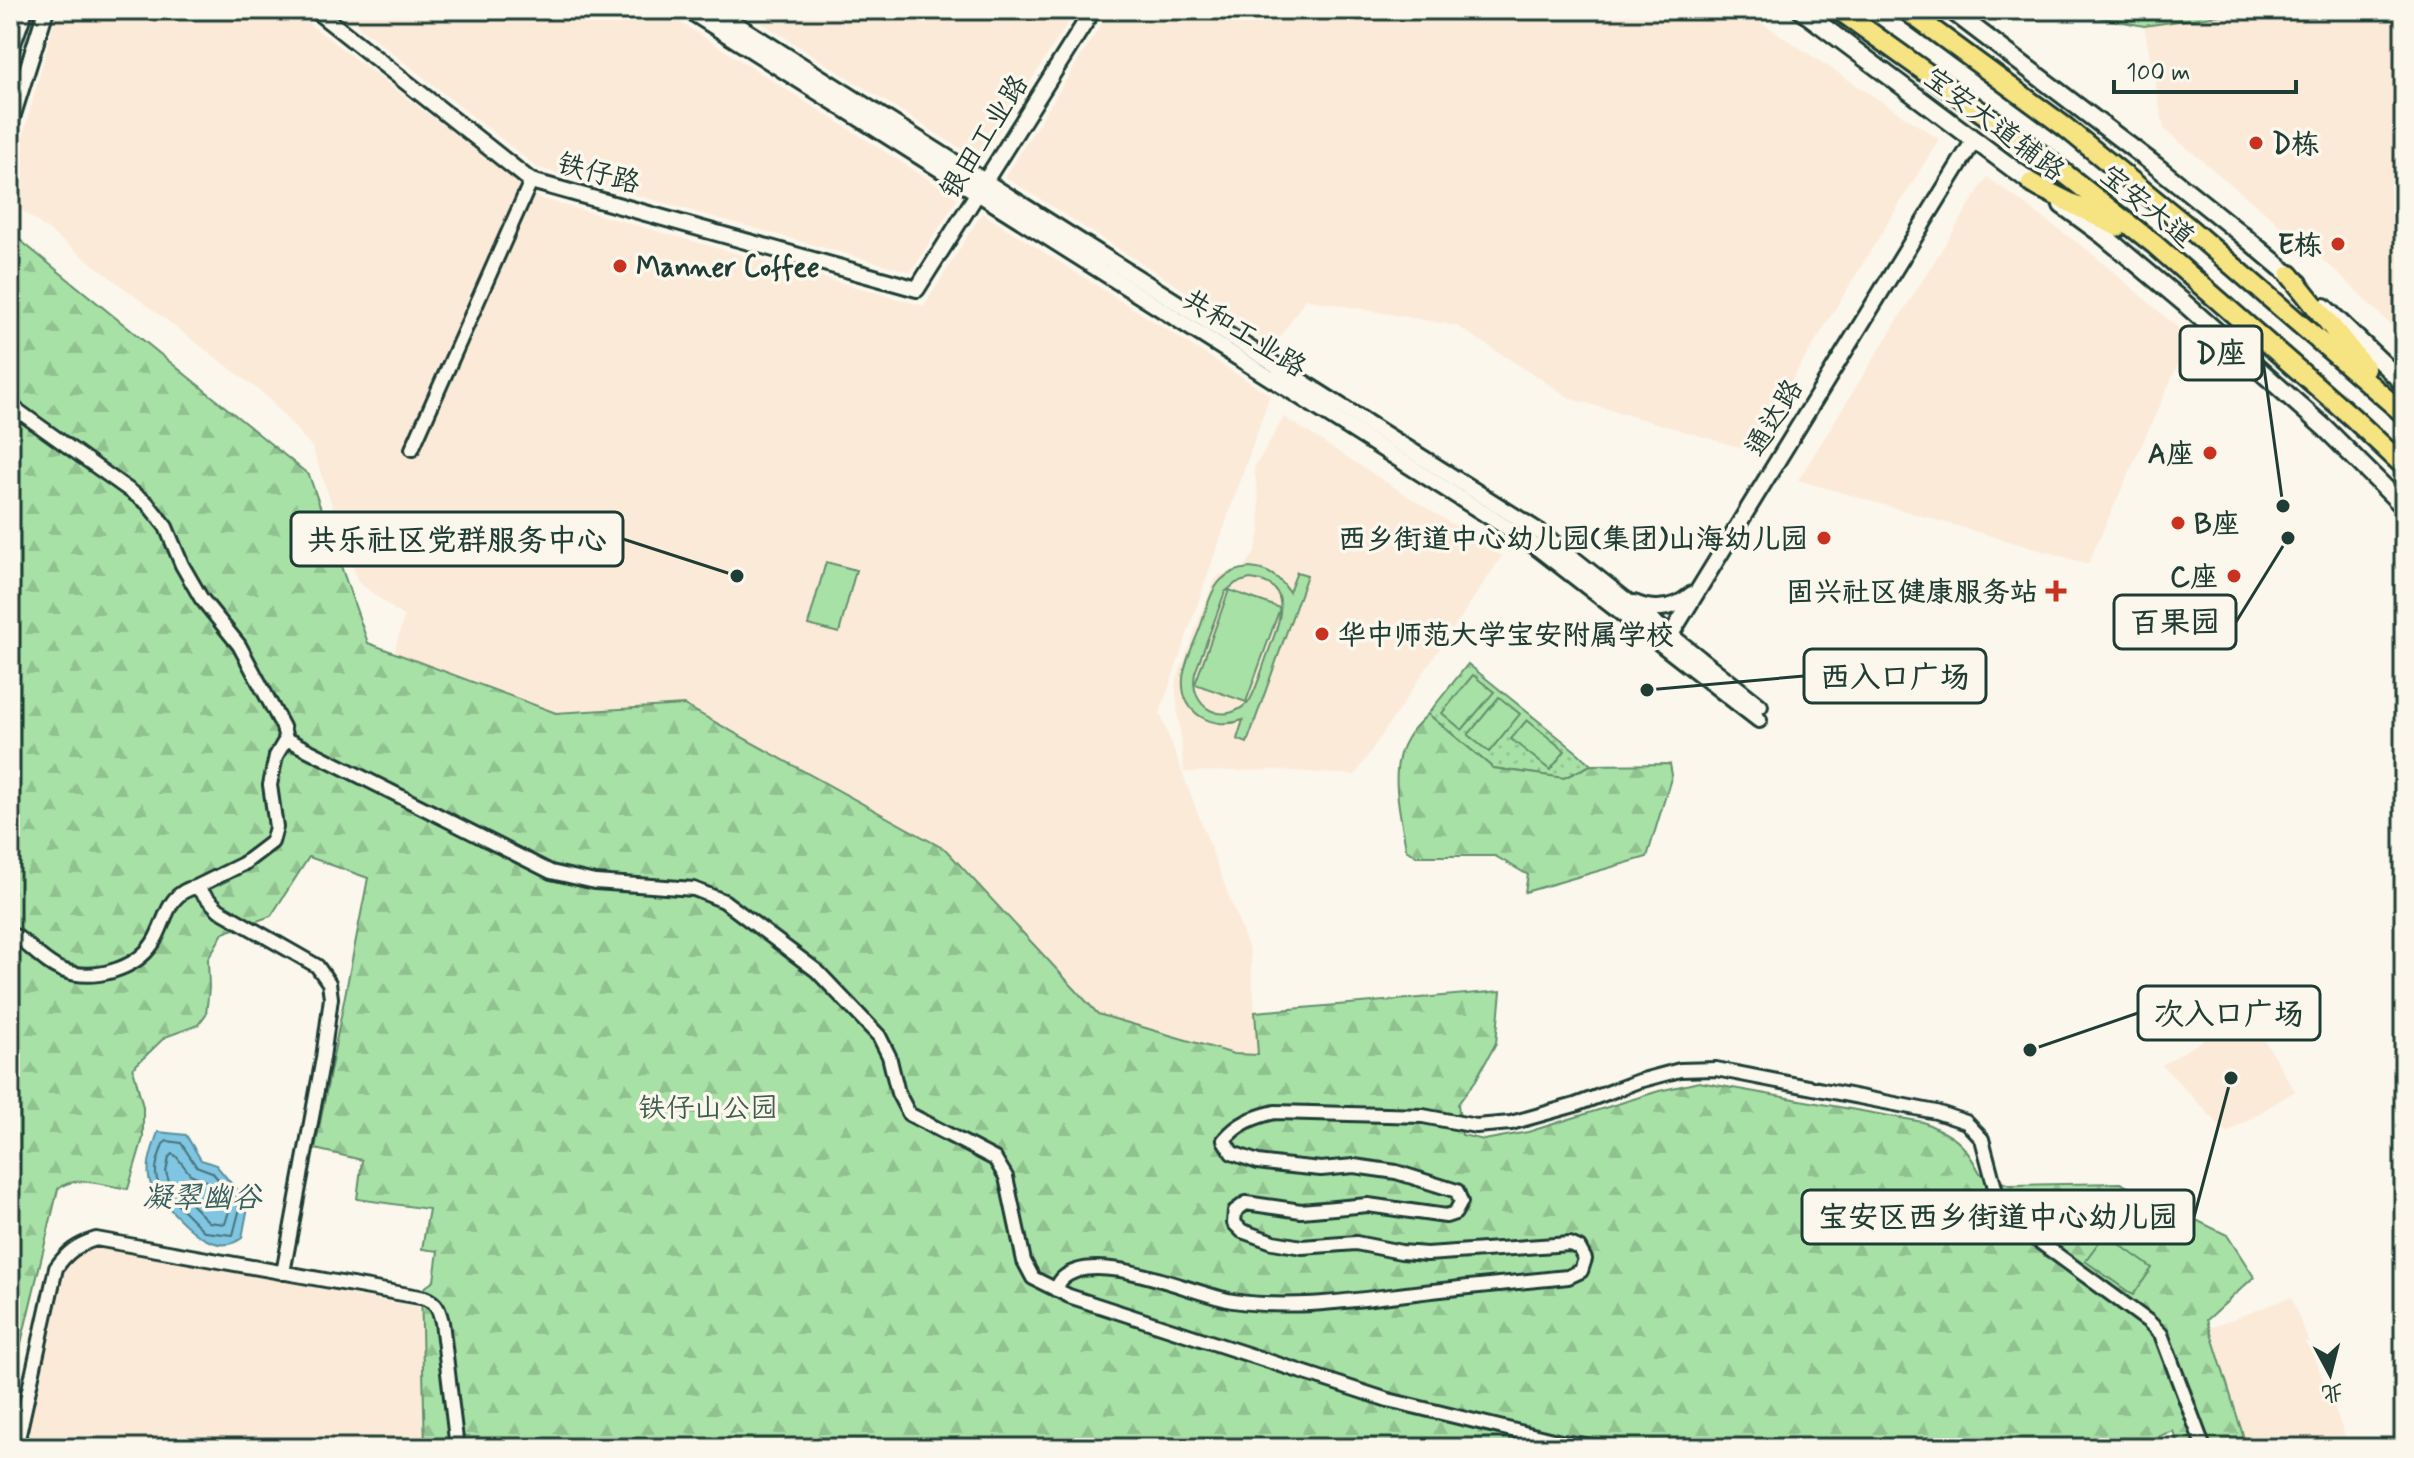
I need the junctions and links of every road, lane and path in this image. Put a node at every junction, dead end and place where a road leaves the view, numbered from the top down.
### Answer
1 (25, 10) edge
2 (46, 10) edge
3 (315, 10) edge
4 (688, 10) edge
5 (714, 10) edge
6 (1093, 10) edge
7 (1801, 10) edge
8 (1839, 10) edge
9 (1906, 10) edge
10 (1951, 10) edge
11 (10, 52) edge
12 (10, 124) edge
13 (1974, 140) junction
14 (531, 181) junction
15 (2031, 183) junction
16 (981, 187) junction
17 (2154, 244) junction
18 (2290, 275) junction
19 (917, 289) joint
20 (2404, 384) edge
21 (10, 405) edge
22 (2399, 410) edge
23 (412, 449) dead end
24 (2404, 466) edge
25 (2404, 507) edge
26 (1705, 578) junction
27 (1616, 592) junction
28 (1667, 640) junction
29 (1759, 713) dead end
30 (286, 739) junction
31 (196, 887) junction
32 (10, 934) edge
33 (283, 1273) junction
34 (1059, 1284) junction
35 (16, 1448) edge
36 (457, 1448) edge
37 (1611, 1448) edge
38 (2204, 1448) edge

1 - 11 street
2 - 12 street
3 - 14 street, 铁仔路
4 - 16 street, 共和工业路
5 - 16 street, 共和工业路
6 - 16 street, 银田工业路
7 - 13 main road, 宝安大道辅路
8 - 17 main road, 宝安大道
9 - 22 main road, 宝安大道
10 - 18 main road
13 - 15 main road, 宝安大道辅路
13 - 26 street, 通达路
14 - 19 street, 铁仔路
14 - 23 street
15 - 17 main road
15 - 25 main road, 宝安大道辅路
16 - 19 street, 银田工业路
16 - 27 street, 共和工业路
16 - 28 street, 共和工业路
17 - 24 main road, 宝安大道
18 - 20 main road
18 - 22 main road
21 - 30 street
26 - 27 street
26 - 28 street, 通达路
27 - 28 street, 共和工业路
28 - 29 street, 共和工业路
30 - 31 street
30 - 34 street
31 - 32 street
31 - 33 street
33 - 35 street
33 - 36 street
34 - 37 street
34 - 38 street

